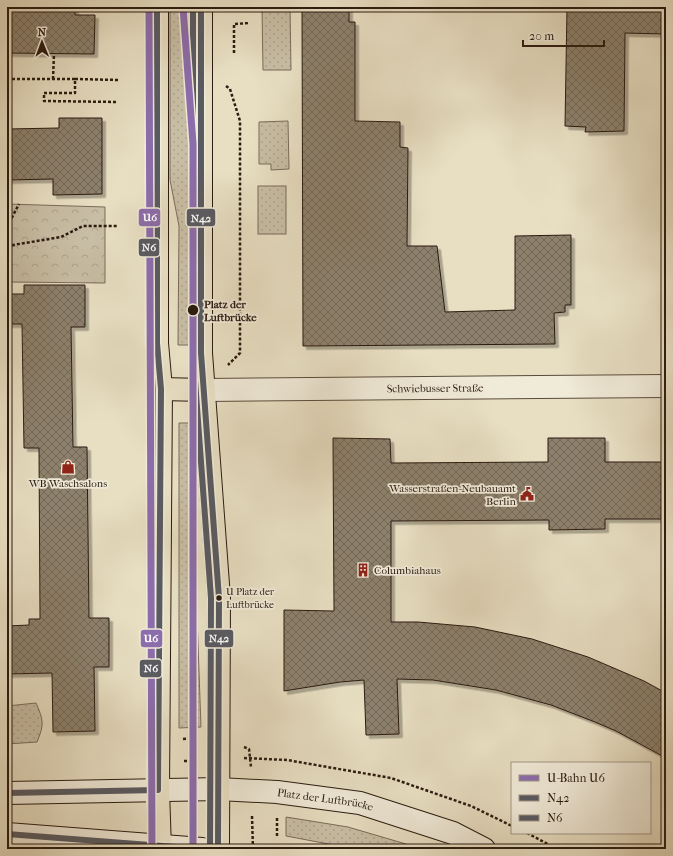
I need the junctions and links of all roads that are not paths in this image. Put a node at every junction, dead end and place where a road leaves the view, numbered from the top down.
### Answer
1 (157, 7) edge
2 (201, 7) edge
3 (666, 386) edge
4 (160, 389) junction
5 (204, 390) junction
6 (219, 789) junction
7 (158, 790) junction
8 (7, 793) edge
9 (7, 834) edge
10 (160, 847) edge
11 (202, 849) edge
12 (218, 849) edge
13 (484, 849) edge

1 - 4 main road
2 - 5 main road
3 - 5 main road, Schwiebusser Straße
4 - 5 main road
4 - 7 main road
5 - 6 main road
6 - 7 main road, Platz der Luftbrücke
6 - 12 main road
6 - 13 main road, Platz der Luftbrücke
7 - 8 main road, Platz der Luftbrücke
7 - 10 main road
9 - 10 main road
10 - 11 main road

